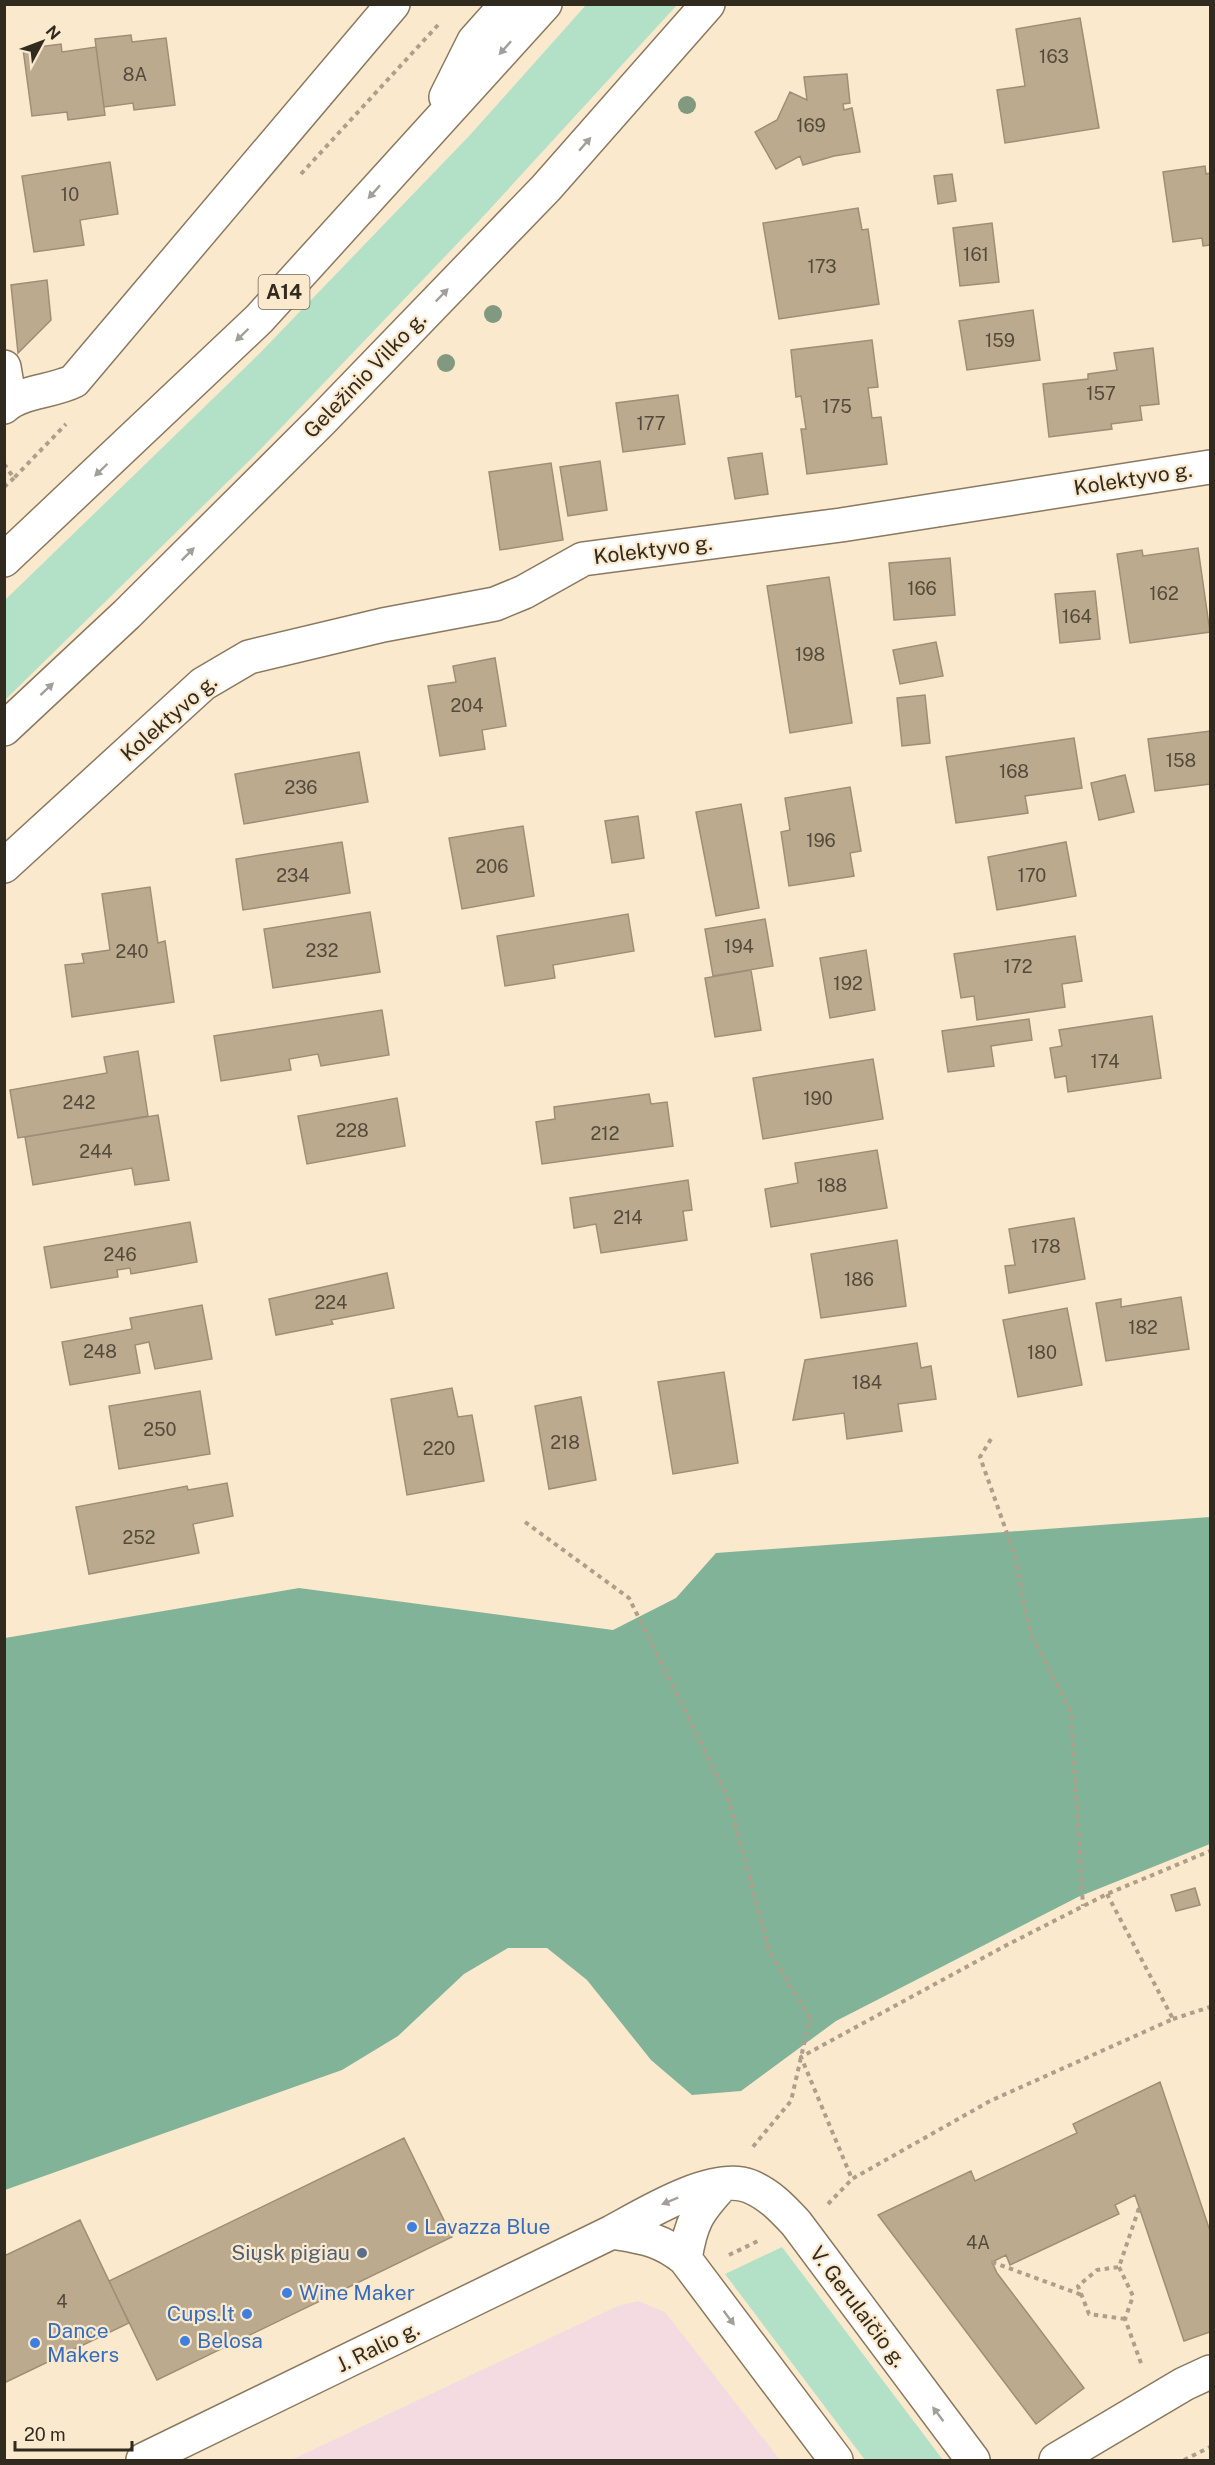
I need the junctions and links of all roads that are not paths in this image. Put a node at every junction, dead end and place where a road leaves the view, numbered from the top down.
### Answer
1 (393, 4) edge
2 (507, 4) edge
3 (545, 4) edge
4 (708, 4) edge
5 (427, 134) junction
6 (4, 367) edge
7 (7, 404) edge
8 (1210, 467) edge
9 (4, 560) edge
10 (4, 729) edge
11 (4, 866) edge
12 (722, 2185) junction
13 (612, 2232) junction
14 (690, 2265) junction
15 (1210, 2372) edge
16 (143, 2460) edge
17 (836, 2460) edge
18 (973, 2460) edge
19 (1056, 2460) edge

1 - 7 main road
2 - 5 main road
3 -> 5 main road, A14
10 -> 4 main road, Geležinio Vilko g.
5 -> 9 main road, A14
6 - 7 main road
8 - 11 main road, Kolektyvo g.
12 -> 13 main road, V. Gerulaičio g.
12 - 14 main road
18 -> 12 main road, V. Gerulaičio g.
13 - 14 main road
13 - 16 main road, J. Ralio g.
14 -> 17 main road
15 - 19 main road

